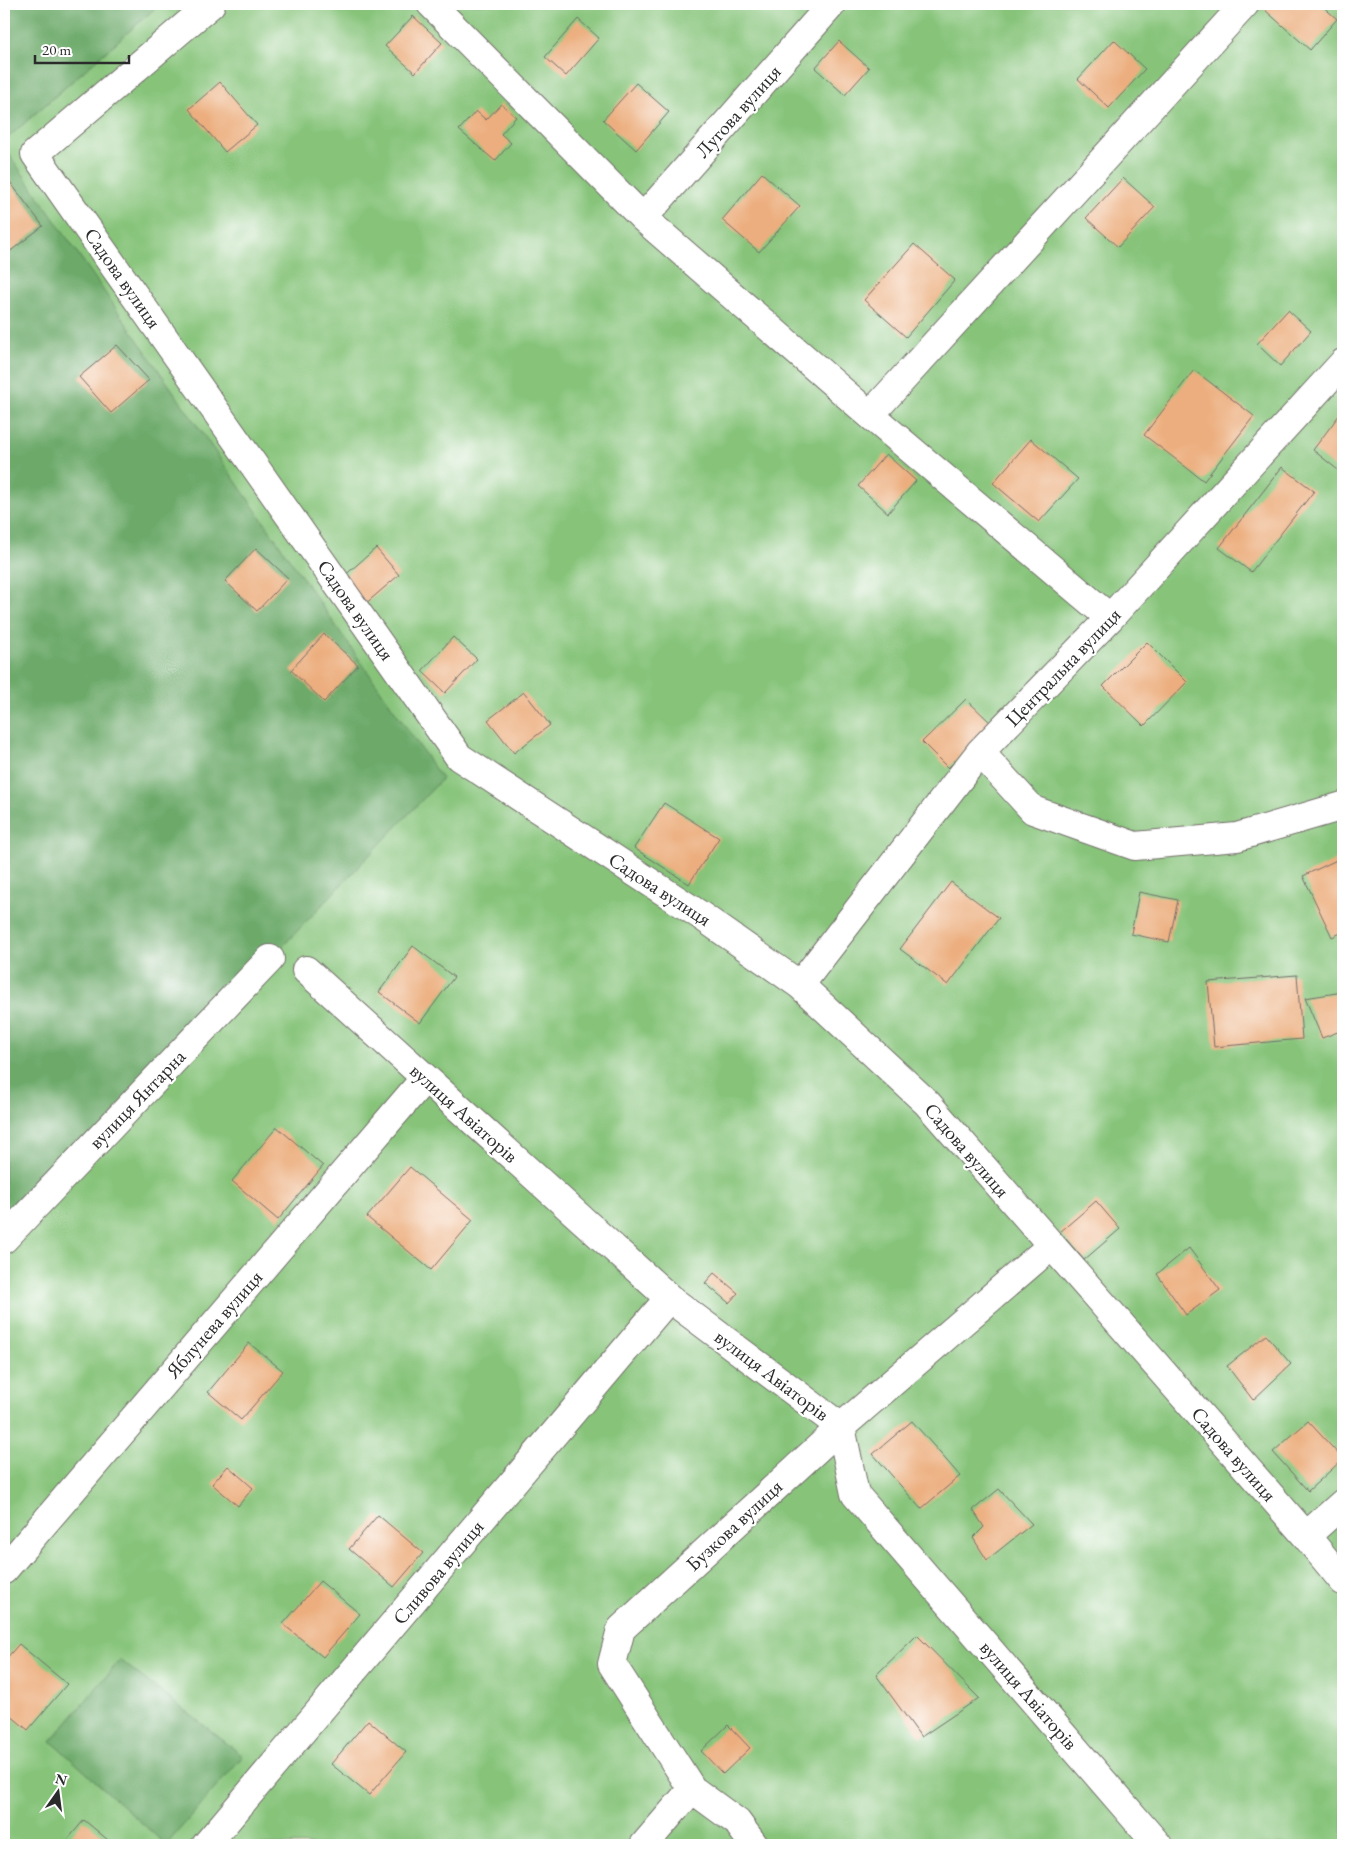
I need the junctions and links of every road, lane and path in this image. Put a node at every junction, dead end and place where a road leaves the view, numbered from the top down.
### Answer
1 (211, 4) edge
2 (431, 4) edge
3 (832, 4) edge
4 (1245, 4) edge
5 (643, 218) junction
6 (1343, 363) edge
7 (870, 416) junction
8 (1110, 618) junction
9 (980, 752) junction
10 (1343, 806) edge
11 (270, 959) dead end
12 (306, 970) dead end
13 (800, 985) junction
14 (425, 1078) junction
15 (4, 1239) edge
16 (1051, 1246) junction
17 (669, 1298) junction
18 (841, 1427) junction
19 (1343, 1503) edge
20 (1306, 1536) junction
21 (4, 1570) edge
22 (1343, 1581) edge
23 (692, 1790) junction
24 (206, 1845) edge
25 (644, 1845) edge
26 (754, 1845) edge
27 (1158, 1845) edge

1 - 13 street, Садова вулиця
2 - 5 street
3 - 5 street, Лугова вулиця
4 - 7 street
5 - 7 street
6 - 8 street, Центральна вулиця
7 - 8 street
8 - 9 street, Центральна вулиця
9 - 10 street
9 - 13 street, Центральна вулиця
11 - 15 street, вулиця Янтарна
12 - 14 street, вулиця Авіаторів
13 - 16 street, Садова вулиця
14 - 17 street, вулиця Авіаторів
14 - 21 street, Яблунева вулиця
16 - 18 street, Бузкова вулиця
16 - 20 street, Садова вулиця
17 - 18 street, вулиця Авіаторів
17 - 24 street, Сливова вулиця
18 - 23 street, Бузкова вулиця
18 - 27 street, вулиця Авіаторів
19 - 20 street
20 - 22 street, Садова вулиця
23 - 25 street
23 - 26 street, Бузкова вулиця

